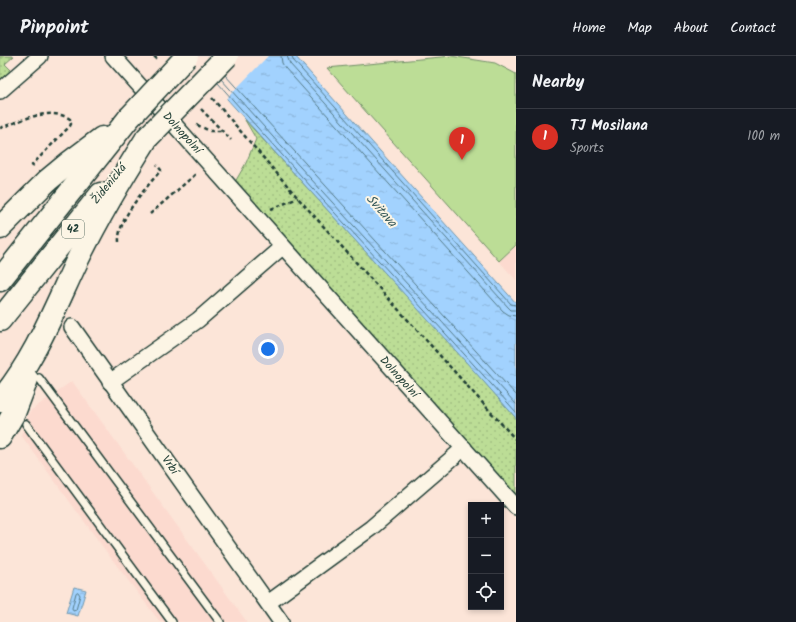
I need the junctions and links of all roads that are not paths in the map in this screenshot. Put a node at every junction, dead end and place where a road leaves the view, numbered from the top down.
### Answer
1 (40, 56) edge
2 (113, 56) edge
3 (187, 56) edge
4 (227, 56) edge
5 (0, 91) edge
6 (129, 118) junction
7 (147, 138) junction
8 (0, 228) edge
9 (282, 246) junction
10 (0, 280) edge
11 (0, 320) edge
12 (72, 327) dead end
13 (45, 331) junction
14 (39, 378) dead end
15 (110, 382) junction
16 (0, 402) edge
17 (26, 424) dead end
18 (0, 437) edge
19 (464, 448) junction
20 (516, 507) edge
21 (268, 603) junction
22 (172, 622) edge
23 (220, 622) edge
24 (281, 622) edge

1 - 5 street
2 - 9 street, Dolnopolní
3 - 6 highway, 42, bridge
4 - 7 highway, Židenická / 42, bridge
6 - 8 highway, 42
6 - 10 highway, 42
7 - 11 highway, Židenická / 42
7 - 13 highway, 42
9 - 15 street
9 - 19 street, Dolnopolní
12 - 15 street, Vrbí
13 - 16 highway, 42
13 - 18 highway
14 - 23 lane
15 - 21 street, Vrbí
17 - 22 lane
19 - 20 street, Dolnopolní
19 - 21 street
21 - 24 street, Vrbí

